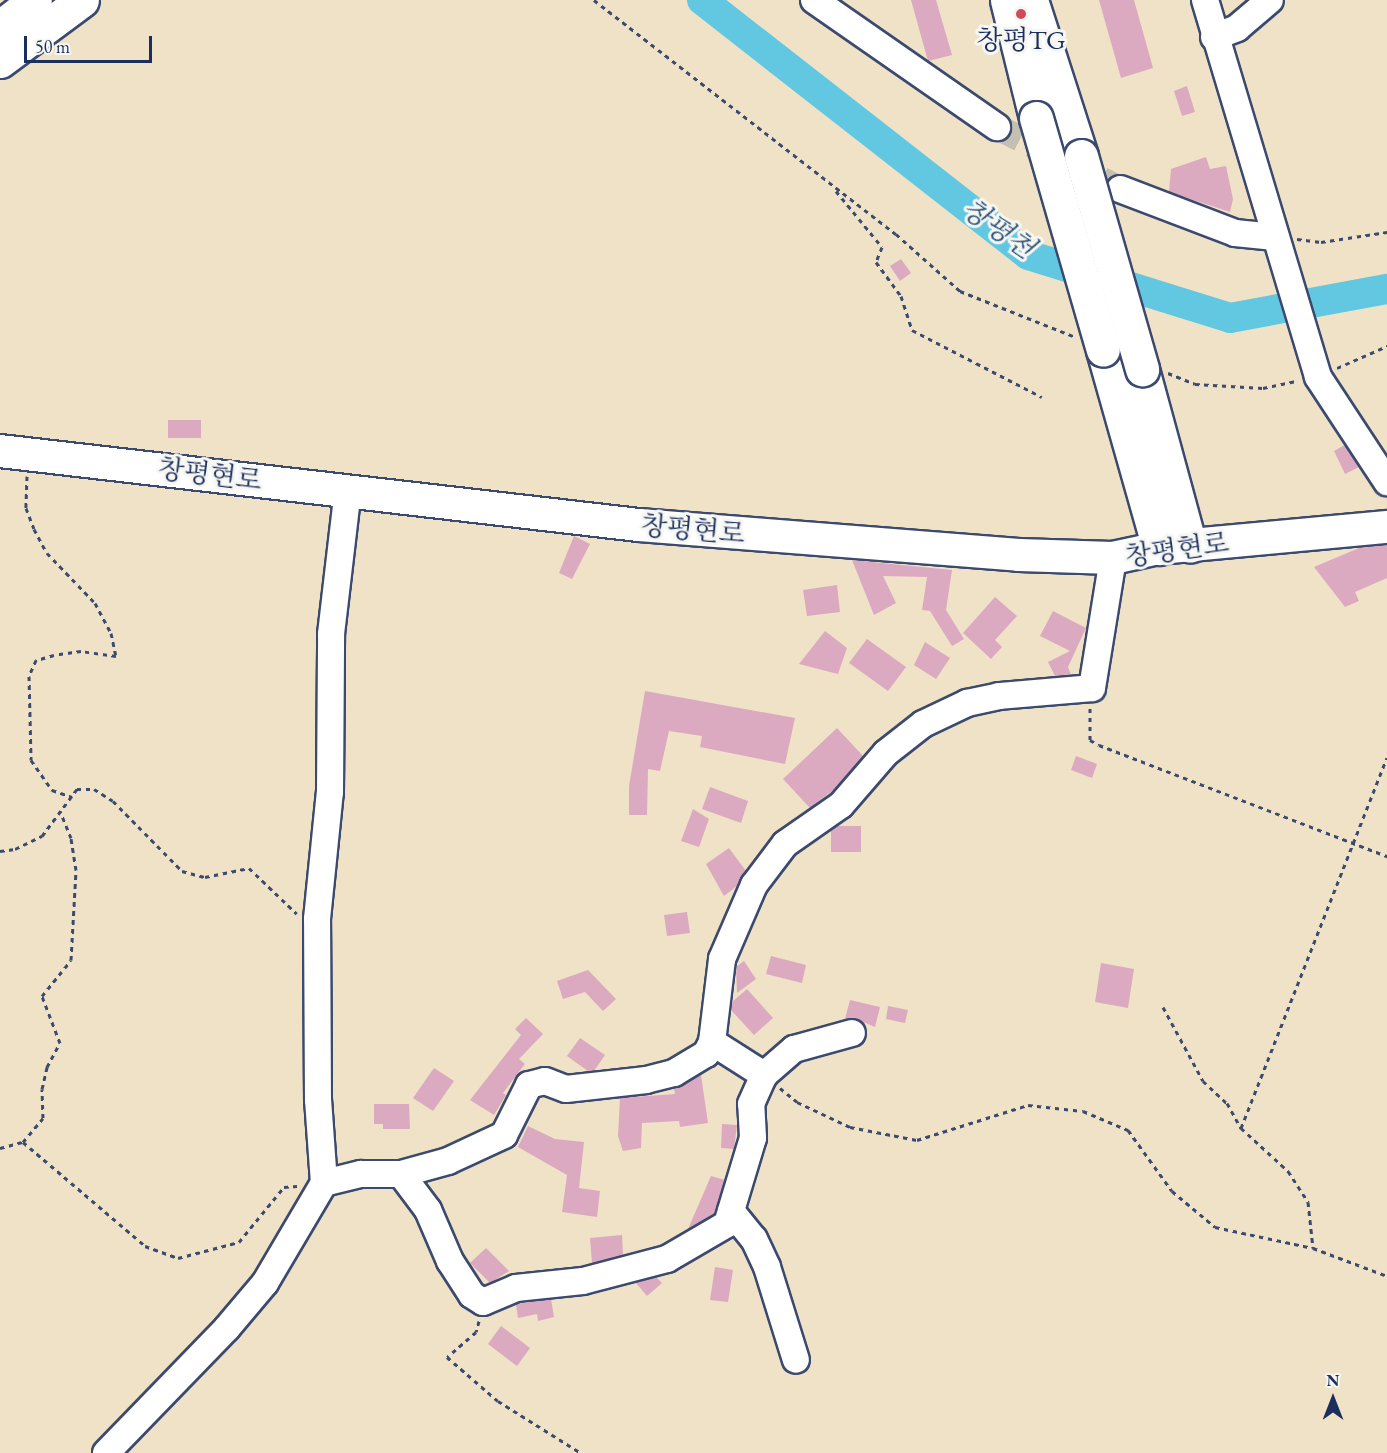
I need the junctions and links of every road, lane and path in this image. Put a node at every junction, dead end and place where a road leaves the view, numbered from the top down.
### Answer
1 (35, 0) edge
2 (82, 0) edge
3 (594, 0) edge
4 (814, 0) edge
5 (1007, 0) edge
6 (1031, 0) edge
7 (1205, 0) edge
8 (1270, 0) edge
9 (0, 27) edge
10 (1214, 37) junction
11 (0, 61) edge
12 (997, 128) tunnel mouth
13 (833, 188) junction
14 (1120, 189) tunnel mouth
15 (1387, 232) edge
16 (1275, 237) junction
17 (1090, 344) junction
18 (1387, 346) edge
19 (1152, 370) junction
20 (1316, 371) junction
21 (1042, 397) dead end
22 (14, 453) edge
23 (1387, 482) edge
24 (348, 490) junction
25 (1387, 527) edge
26 (1175, 547) junction
27 (1113, 558) junction
28 (1092, 688) junction
29 (1387, 758) edge
30 (72, 797) junction
31 (60, 811) junction
32 (1353, 843) junction
33 (0, 851) edge
34 (1387, 856) edge
35 (317, 930) junction
36 (1163, 1007) dead end
37 (852, 1033) dead end
38 (712, 1042) junction
39 (764, 1075) junction
40 (1241, 1128) junction
41 (23, 1142) junction
42 (0, 1148) edge
43 (401, 1174) junction
44 (324, 1183) junction
45 (731, 1211) junction
46 (1313, 1248) junction
47 (1387, 1276) edge
48 (483, 1302) junction
49 (796, 1360) dead end
50 (106, 1453) edge
51 (581, 1453) edge

1 - 9 highway
2 - 11 highway
3 - 13 path
4 - 12 street
5 - 17 highway, bridge
6 - 19 highway, bridge
7 - 10 street
8 - 10 street
10 - 16 street
13 - 17 path
13 - 21 path
14 - 16 street
15 - 16 path
16 - 20 street
17 - 26 highway
18 - 20 path
19 - 20 path
19 - 26 highway
20 - 23 street
22 - 24 main road, 창평현로
22 - 30 path
24 - 27 main road, 창평현로
24 - 35 street
25 - 26 main road, 창평현로
26 - 27 main road, 창평현로
27 - 28 street
28 - 32 path
28 - 38 street
29 - 32 path
30 - 31 path
30 - 35 path
31 - 33 path
31 - 41 path
32 - 34 path
32 - 40 path
35 - 44 street
36 - 40 path
37 - 39 street
38 - 39 street
38 - 43 street
39 - 45 street
39 - 46 path
40 - 46 path
41 - 42 path
41 - 44 path
43 - 44 street
43 - 48 street
44 - 50 street
45 - 48 street
45 - 49 street
46 - 47 path
48 - 51 path

